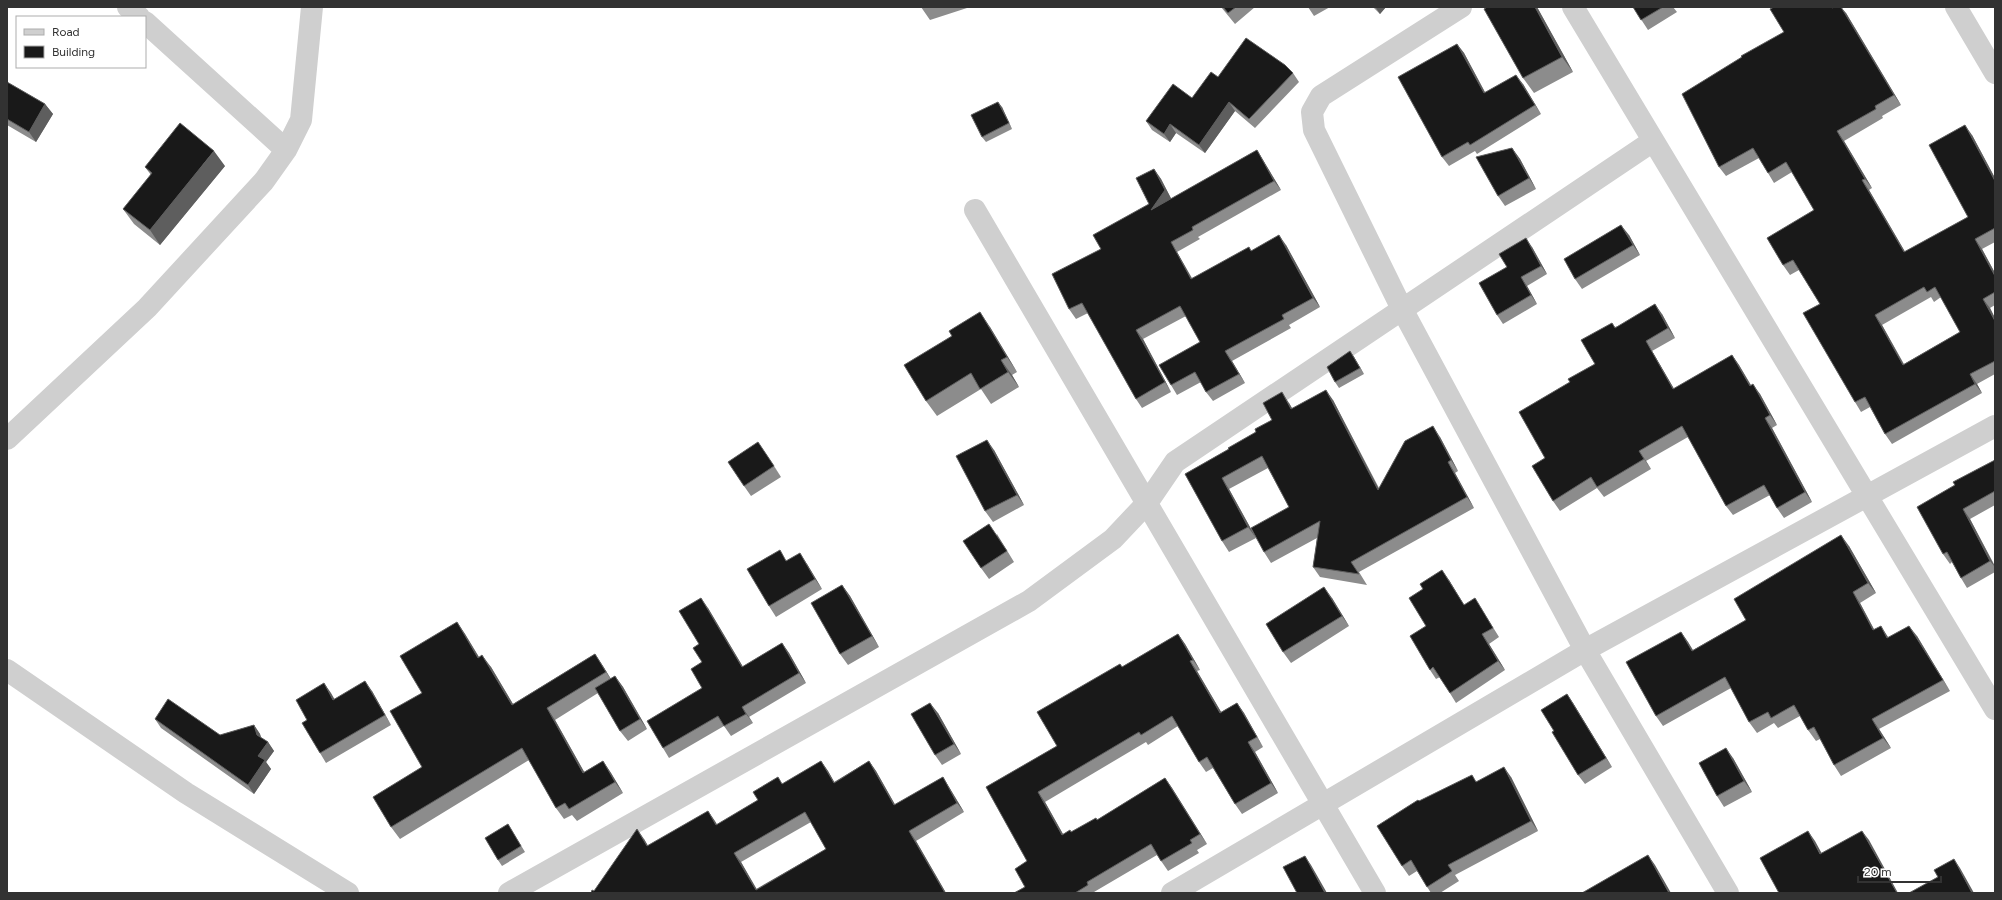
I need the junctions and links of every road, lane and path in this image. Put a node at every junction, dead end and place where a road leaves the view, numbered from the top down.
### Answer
1 (128, 7) edge
2 (312, 7) edge
3 (1461, 7) edge
4 (1573, 7) edge
5 (1956, 7) edge
6 (138, 16) edge
7 (146, 23) edge
8 (1995, 73) edge
9 (1653, 141) junction
10 (286, 150) junction
11 (975, 210) dead end
12 (1402, 309) junction
13 (1995, 426) edge
14 (7, 439) edge
15 (1867, 497) junction
16 (1147, 503) junction
17 (1585, 650) junction
18 (7, 670) edge
19 (1995, 709) edge
20 (1322, 803) junction
21 (348, 893) edge
22 (509, 893) edge
23 (1172, 893) edge
24 (1374, 893) edge
25 (1728, 893) edge

1 - 6 street
2 - 10 street
3 - 12 street
4 - 9 street
5 - 8 street
7 - 10 street
9 - 12 street
9 - 15 street
10 - 14 street
11 - 16 street
12 - 16 street
12 - 17 street
13 - 15 street
15 - 17 street
15 - 19 street
16 - 20 street
16 - 22 street
17 - 20 street
17 - 25 street
18 - 21 street
20 - 23 street
20 - 24 street

